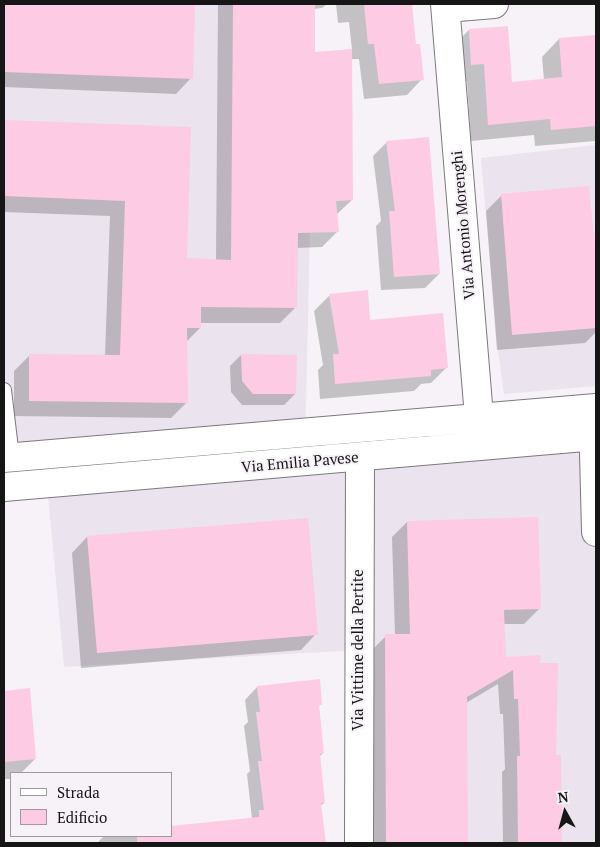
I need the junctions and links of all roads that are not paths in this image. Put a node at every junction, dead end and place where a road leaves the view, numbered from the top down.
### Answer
1 (494, 4) edge
2 (446, 6) edge
3 (4, 390) edge
4 (595, 409) edge
5 (479, 419) junction
6 (596, 436) edge
7 (482, 446) junction
8 (18, 457) edge
9 (360, 458) junction
10 (42, 484) junction
11 (4, 487) edge
12 (596, 532) edge
13 (359, 843) edge

1 - 2 main road
2 - 5 main road, Via Antonio Morenghi
3 - 8 lane
4 - 5 main road, Via Emilia Pavese
4 - 6 main road
5 - 7 main road, Via Antonio Morenghi
5 - 8 main road, Via Emilia Pavese
6 - 7 main road, Via Emilia Pavese
6 - 12 main road
7 - 9 main road, Via Emilia Pavese
8 - 10 lane
9 - 10 main road, Via Emilia Pavese
9 - 13 main road, Via Vittime della Pertite
10 - 11 main road, Via Emilia Pavese

